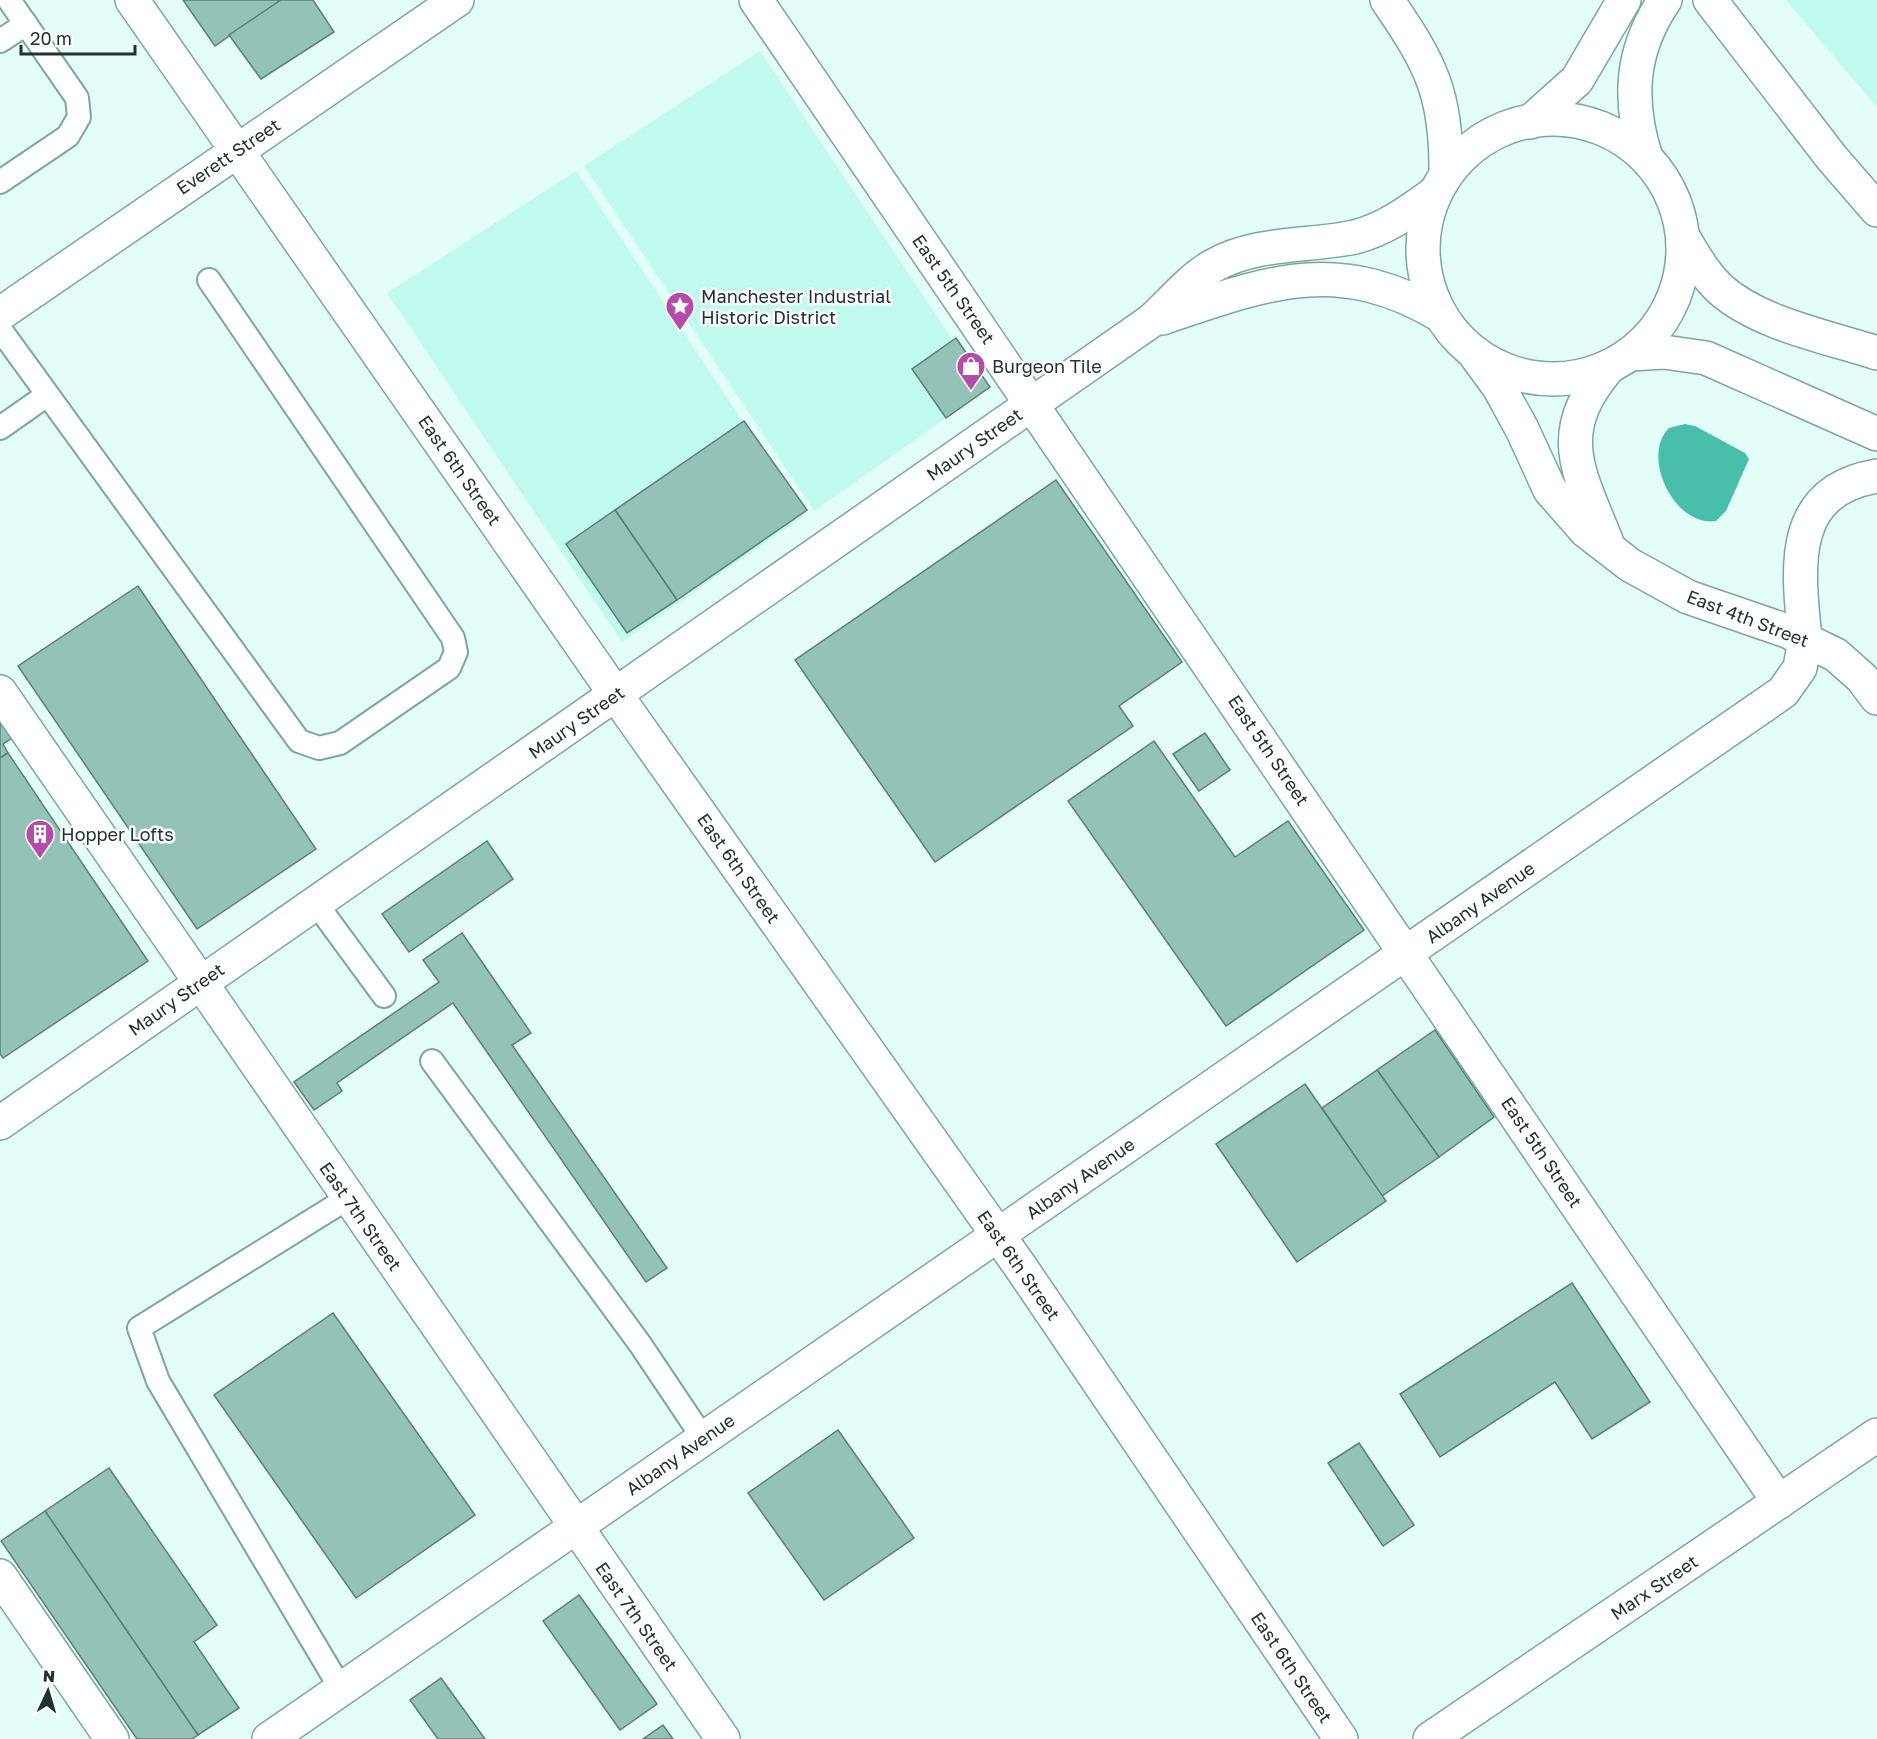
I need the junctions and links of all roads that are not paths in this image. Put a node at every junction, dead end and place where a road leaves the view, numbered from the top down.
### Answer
1 (9, 0) edge
2 (132, 0) edge
3 (457, 0) edge
4 (756, 0) edge
5 (1387, 0) edge
6 (1624, 0) edge
7 (1665, 0) edge
8 (1710, 0) edge
9 (26, 24) junction
10 (0, 41) edge
11 (1530, 122) junction
12 (237, 150) junction
13 (1646, 158) junction
14 (0, 182) edge
15 (1441, 184) junction
16 (1877, 210) edge
17 (1683, 237) junction
18 (208, 280) dead end
19 (0, 314) edge
20 (1440, 315) junction
21 (1151, 321) junction
22 (0, 329) edge
23 (1474, 353) junction
24 (1877, 353) edge
25 (1619, 361) junction
26 (46, 395) junction
27 (1033, 404) junction
28 (0, 428) edge
29 (1877, 434) edge
30 (1877, 476) edge
31 (1609, 550) junction
32 (1805, 639) junction
33 (0, 692) edge
34 (616, 695) junction
35 (1877, 698) edge
36 (315, 903) junction
37 (1407, 952) junction
38 (199, 982) junction
39 (384, 996) dead end
40 (432, 1061) dead end
41 (0, 1123) edge
42 (348, 1198) junction
43 (998, 1235) junction
44 (1877, 1435) edge
45 (703, 1438) junction
46 (1779, 1502) junction
47 (575, 1526) junction
48 (0, 1576) edge
49 (341, 1689) junction
50 (112, 1739) edge
51 (269, 1739) edge
52 (723, 1739) edge
53 (1341, 1739) edge
54 (1430, 1739) edge

1 - 9 lane
2 - 12 main road, East 6th Street
3 - 12 main road, Everett Street
4 - 27 main road, East 5th Street
5 - 15 main road
6 - 11 main road
7 - 13 main road
8 - 16 main road
9 - 10 lane
9 - 14 lane
11 - 13 main road
11 - 15 main road, Maury Street
12 - 19 main road, Everett Street
12 - 34 main road, East 6th Street
13 - 17 main road
15 - 20 main road
15 - 21 main road, Maury Street
17 - 24 main road
17 - 25 main road
18 - 26 lane
20 - 21 main road, Maury Street
20 - 23 main road
21 - 27 main road, Maury Street
22 - 26 lane
23 - 25 main road
23 - 31 main road, East 4th Street
25 - 29 main road
25 - 31 main road
26 - 28 lane
27 - 34 main road, Maury Street
27 - 37 main road, East 5th Street
30 - 32 main road, Albany Avenue
31 - 32 main road, East 4th Street
32 - 35 main road, East 4th Street
32 - 37 main road, Albany Avenue
33 - 38 main road, East 7th Street
34 - 36 main road, Maury Street
34 - 43 main road, East 6th Street
36 - 38 main road, Maury Street
36 - 39 lane
37 - 43 main road, Albany Avenue
37 - 46 main road, East 5th Street
38 - 41 main road, Maury Street
38 - 42 main road, East 7th Street
40 - 45 lane
42 - 47 main road, East 7th Street
42 - 49 lane
43 - 45 main road, Albany Avenue
43 - 53 main road, East 6th Street
44 - 46 main road, Marx Street
45 - 47 main road, Albany Avenue
46 - 54 main road, Marx Street
47 - 49 main road, Albany Avenue
47 - 52 main road, East 7th Street
48 - 50 main road
49 - 51 main road, Albany Avenue

